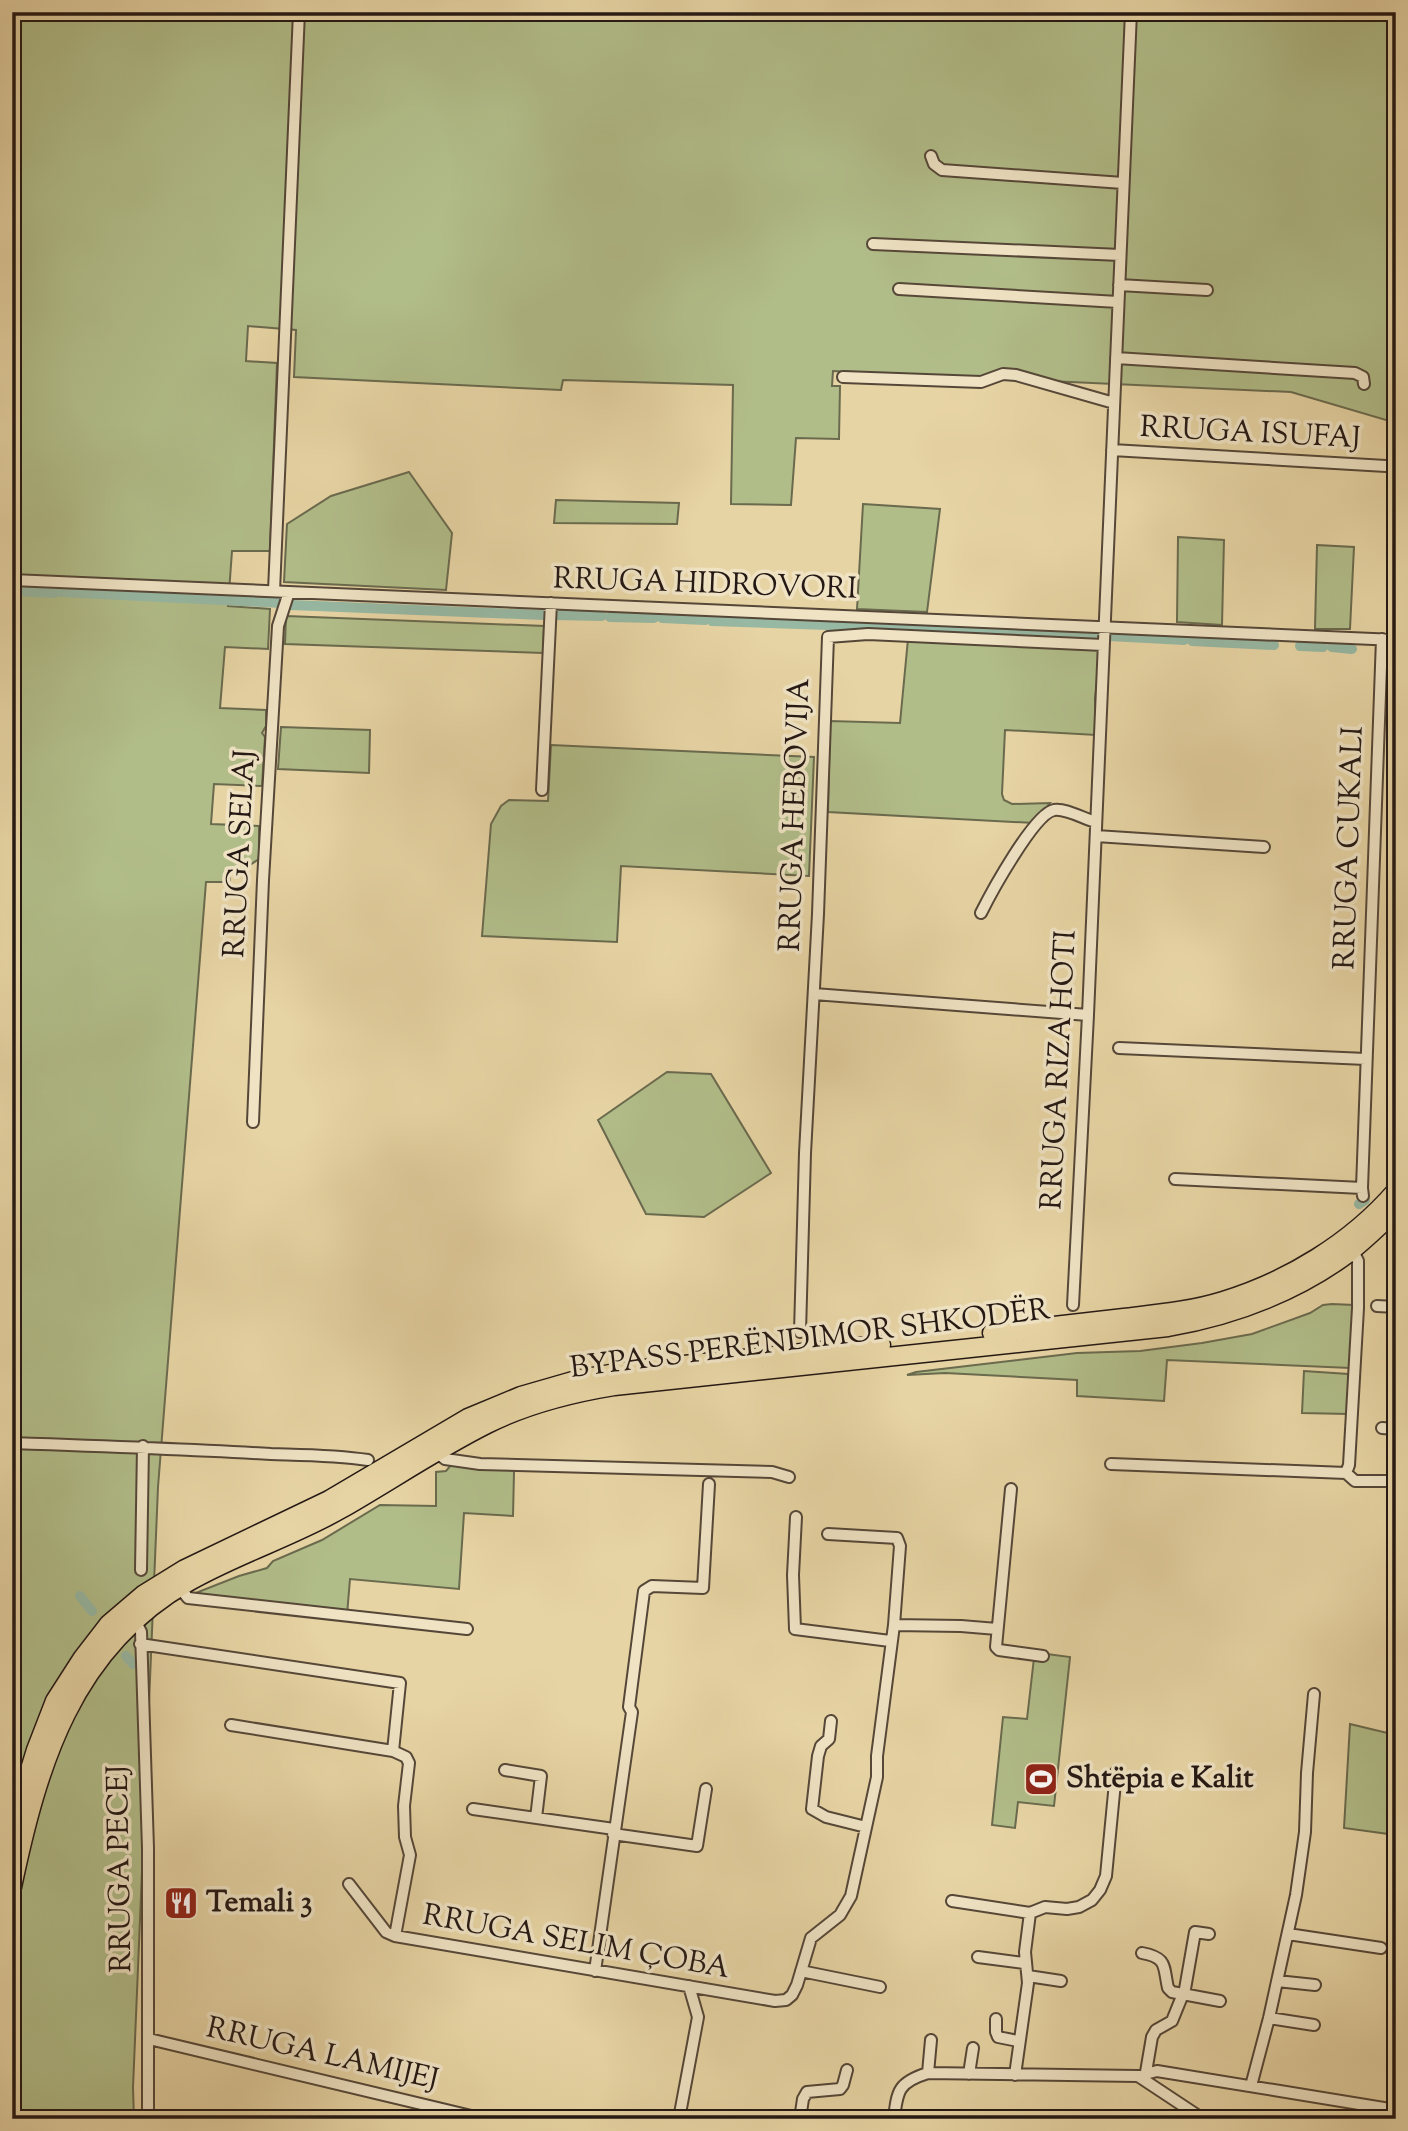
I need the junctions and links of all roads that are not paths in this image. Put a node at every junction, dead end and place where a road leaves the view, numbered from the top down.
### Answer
1 (299, 12) edge
2 (1130, 12) edge
3 (931, 156) dead end
4 (1123, 183) junction
5 (873, 244) dead end
6 (1120, 255) junction
7 (1119, 285) junction
8 (899, 289) dead end
9 (1207, 290) dead end
10 (1118, 302) junction
11 (1116, 358) junction
12 (843, 377) dead end
13 (1364, 384) dead end
14 (1114, 402) junction
15 (1112, 450) junction
16 (1386, 466) dead end
17 (12, 580) edge
18 (274, 591) junction
19 (289, 592) junction
20 (551, 603) junction
21 (1104, 627) junction
22 (1382, 639) junction
23 (1396, 640) edge
24 (1103, 645) junction
25 (542, 790) dead end
26 (1096, 822) junction
27 (1096, 836) junction
28 (1264, 847) dead end
29 (981, 913) dead end
30 (814, 994) junction
31 (1088, 1015) junction
32 (1119, 1048) dead end
33 (1366, 1059) junction
34 (253, 1122) dead end
35 (1175, 1179) dead end
36 (1396, 1191) edge
37 (1396, 1210) edge
38 (1352, 1249) junction
39 (1073, 1306) dead end
40 (1377, 1306) dead end
41 (1396, 1307) edge
42 (800, 1332) dead end
43 (1382, 1428) dead end
44 (1396, 1429) edge
45 (12, 1443) edge
46 (143, 1446) junction
47 (436, 1452) junction
48 (368, 1460) dead end
49 (1111, 1464) dead end
50 (1346, 1474) junction
51 (789, 1477) dead end
52 (1396, 1481) edge
53 (709, 1484) dead end
54 (1011, 1489) dead end
55 (796, 1517) dead end
56 (828, 1534) dead end
57 (141, 1570) dead end
58 (179, 1587) junction
59 (135, 1620) junction
60 (894, 1625) junction
61 (467, 1629) dead end
62 (997, 1629) junction
63 (890, 1642) junction
64 (141, 1644) junction
65 (1043, 1656) dead end
66 (1314, 1694) dead end
67 (831, 1721) dead end
68 (231, 1725) dead end
69 (393, 1751) junction
70 (505, 1770) dead end
71 (1116, 1772) dead end
72 (706, 1789) dead end
73 (473, 1809) dead end
74 (536, 1818) junction
75 (866, 1826) junction
76 (12, 1828) edge
77 (613, 1831) junction
78 (349, 1884) dead end
79 (12, 1887) edge
80 (952, 1901) dead end
81 (1030, 1913) junction
82 (1209, 1934) dead end
83 (1288, 1934) junction
84 (395, 1936) junction
85 (1381, 1948) dead end
86 (1142, 1953) dead end
87 (978, 1957) dead end
88 (1024, 1963) junction
89 (595, 1971) junction
90 (801, 1971) junction
91 (1028, 1976) junction
92 (1061, 1981) dead end
93 (1277, 1981) junction
94 (1315, 1985) dead end
95 (689, 1986) junction
96 (880, 1987) dead end
97 (1183, 1994) junction
98 (1220, 2001) dead end
99 (1269, 2018) junction
100 (996, 2019) dead end
101 (1314, 2025) dead end
102 (149, 2039) junction
103 (931, 2040) dead end
104 (1018, 2041) junction
105 (973, 2048) dead end
106 (847, 2070) dead end
107 (928, 2073) junction
108 (969, 2074) junction
109 (1142, 2074) junction
110 (1015, 2075) junction
111 (1251, 2086) junction
112 (1396, 2110) edge
113 (148, 2119) edge
114 (484, 2119) edge
115 (679, 2119) edge
116 (800, 2119) edge
117 (894, 2119) edge
118 (1203, 2119) edge

1 - 18 street
2 - 4 street, RRUGA ISUFAJ
3 - 4 street
4 - 6 street, RRUGA ISUFAJ
5 - 6 street
6 - 7 street, RRUGA ISUFAJ
7 - 9 street
7 - 10 street, RRUGA ISUFAJ
8 - 10 street
10 - 11 street, RRUGA ISUFAJ
11 - 13 street, RRUGA ISUFAJ
11 - 14 street, RRUGA ISUFAJ
12 - 14 street
14 - 15 street, RRUGA ISUFAJ
15 - 16 street, RRUGA ISUFAJ
15 - 21 street, RRUGA ISUFAJ
17 - 18 street, RRUGA HIDROVORI
18 - 19 street, RRUGA HIDROVORI
19 - 20 street, RRUGA HIDROVORI
19 - 34 street, RRUGA SELAJ
20 - 21 street, RRUGA HIDROVORI
20 - 25 street
21 - 22 street, RRUGA HIDROVORI
21 - 24 street, RRUGA RIZA HOTI
22 - 23 street, RRUGA HIDROVORI
22 - 33 street, RRUGA CUKALI
24 - 26 street, RRUGA RIZA HOTI
24 - 30 street, RRUGA HEBOVIJA
26 - 27 street, RRUGA RIZA HOTI
26 - 29 street
27 - 28 street
27 - 31 street, RRUGA RIZA HOTI
30 - 31 street, RRUGA HEBOVIJA
30 - 42 street, RRUGA HEBOVIJA
31 - 39 street, RRUGA RIZA HOTI
32 - 33 street
33 - 35 street, RRUGA CUKALI
36 - 76 highway, BYPASS PERËNDIMOR SHKODËR
37 - 38 highway, BYPASS PERËNDIMOR SHKODËR
38 - 47 highway, BYPASS PERËNDIMOR SHKODËR
38 - 50 street
40 - 41 street
43 - 44 street
45 - 46 street
46 - 48 street
46 - 57 street
47 - 51 street
47 - 58 highway, BYPASS PERËNDIMOR SHKODËR
49 - 50 street
50 - 52 street
53 - 77 street
54 - 62 street
55 - 63 street
56 - 60 street, RRUGA SELIM ÇOBA
58 - 59 highway, BYPASS PERËNDIMOR SHKODËR
58 - 61 street
59 - 64 street, RRUGA PECEJ
59 - 79 highway, BYPASS PERËNDIMOR SHKODËR
60 - 62 street
60 - 63 street, RRUGA SELIM ÇOBA
62 - 65 street
63 - 75 street, RRUGA SELIM ÇOBA
64 - 69 street
64 - 102 street, RRUGA PECEJ
66 - 83 street
67 - 75 street
68 - 69 street
69 - 84 street
70 - 74 street
71 - 81 street
72 - 77 street
73 - 74 street
74 - 77 street
75 - 90 street, RRUGA SELIM ÇOBA
77 - 89 street
78 - 84 street, RRUGA SELIM ÇOBA
80 - 81 street
81 - 88 street
82 - 97 street
83 - 85 street
83 - 93 street
84 - 89 street, RRUGA SELIM ÇOBA
86 - 97 street
87 - 88 street
88 - 91 street
89 - 95 street, RRUGA SELIM ÇOBA
90 - 95 street, RRUGA SELIM ÇOBA
90 - 96 street
91 - 92 street
91 - 104 street
93 - 94 street
93 - 99 street
95 - 115 street
97 - 98 street
97 - 109 street
99 - 101 street
99 - 111 street
100 - 104 street
102 - 113 street, RRUGA PECEJ
102 - 114 street, RRUGA LAMIJEJ
103 - 107 street
104 - 110 street
105 - 108 street
106 - 116 street
107 - 108 street
107 - 117 street
108 - 110 street
109 - 110 street
109 - 111 street
109 - 118 street
111 - 112 street

